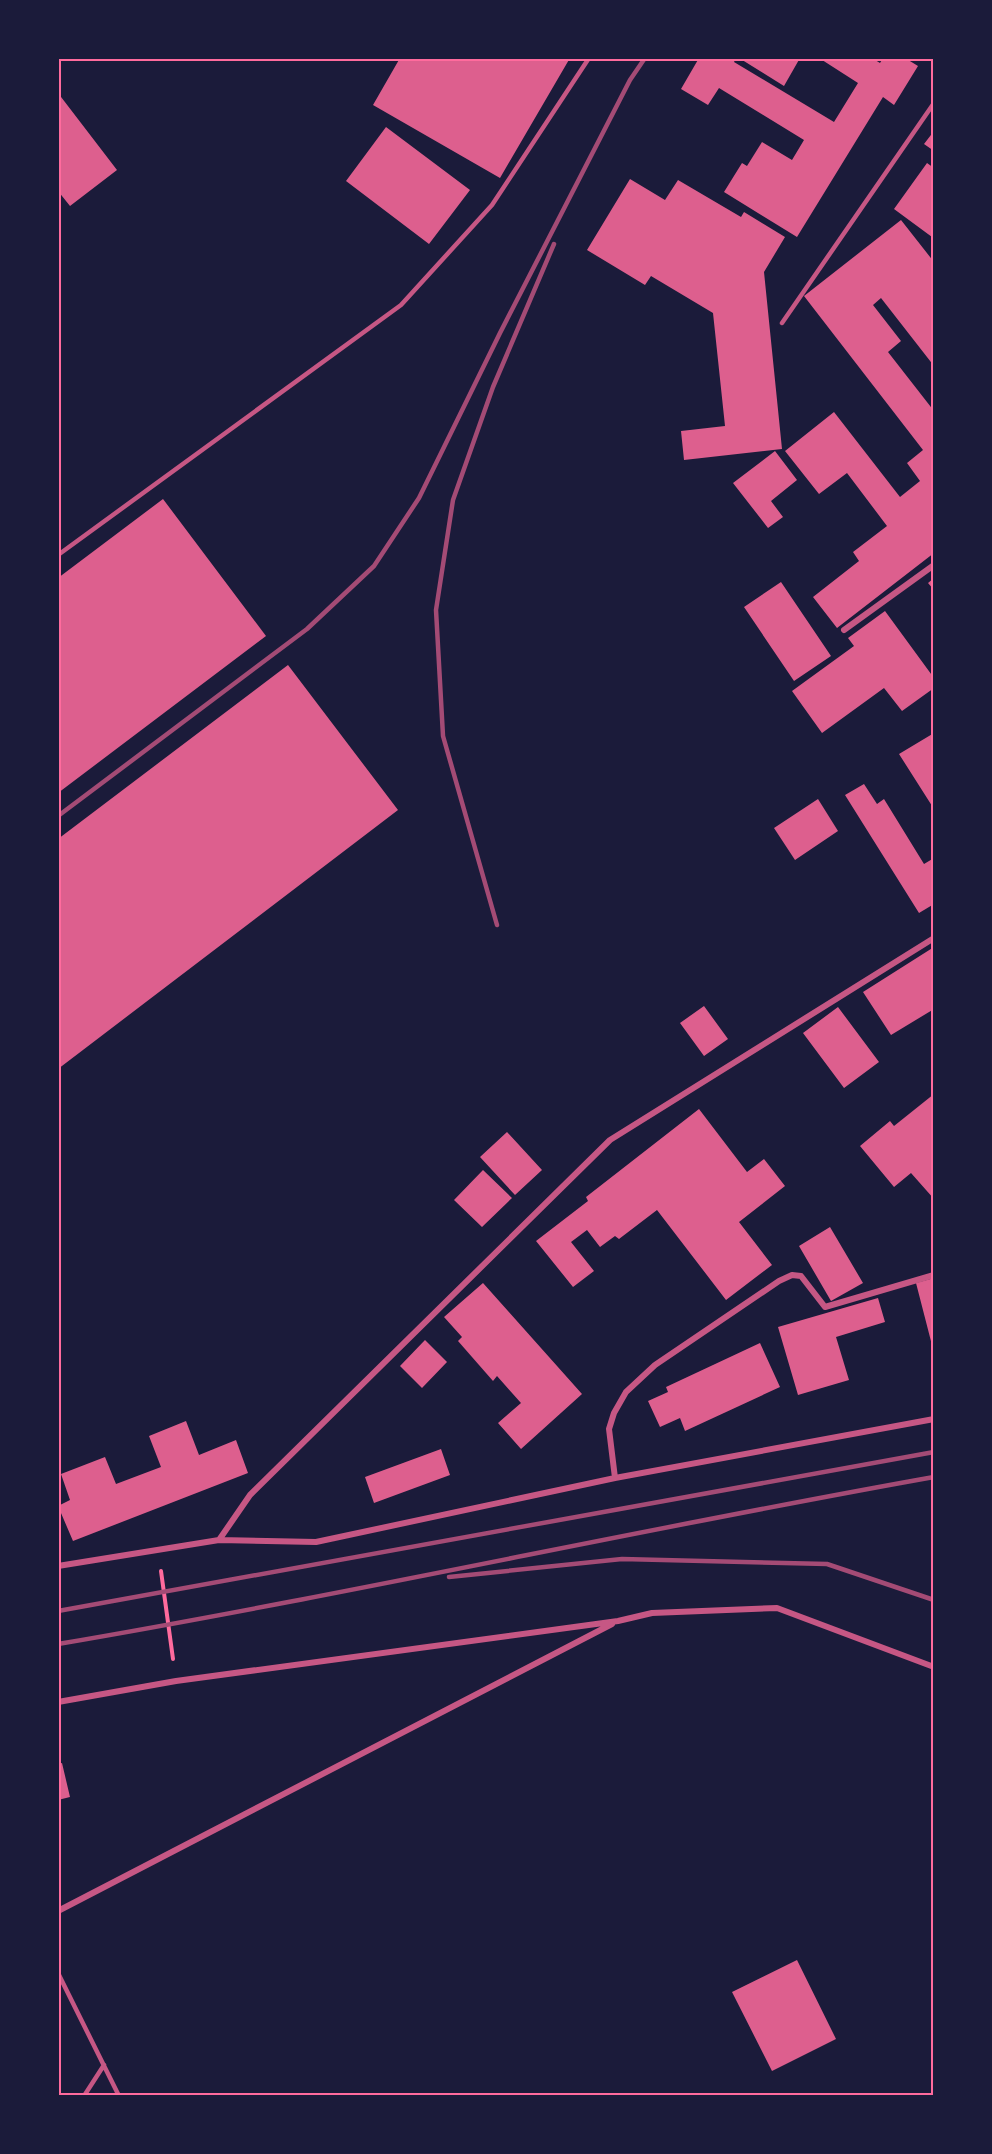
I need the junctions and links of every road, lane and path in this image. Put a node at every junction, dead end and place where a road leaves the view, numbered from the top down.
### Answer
1 (590, 58) edge
2 (933, 103) edge
3 (782, 323) dead end
4 (58, 555) edge
5 (933, 565) edge
6 (844, 630) dead end
7 (933, 938) edge
8 (933, 1275) edge
9 (933, 1419) edge
10 (615, 1478) junction
11 (219, 1540) junction
12 (158, 1550) junction
13 (58, 1566) edge
14 (618, 1621) junction
15 (933, 1667) edge
16 (176, 1681) junction
17 (58, 1702) edge
18 (58, 1911) edge
19 (58, 1973) edge
20 (104, 2065) junction
21 (84, 2096) edge
22 (119, 2096) edge

1 - 4 lane
2 - 3 lane
5 - 6 street
7 - 11 street
8 - 10 street
9 - 10 street
10 - 11 street
11 - 12 street
12 - 13 street
12 - 16 path
14 - 15 street
14 - 16 street
14 - 18 street
16 - 17 street
19 - 20 lane
20 - 21 lane
20 - 22 lane

